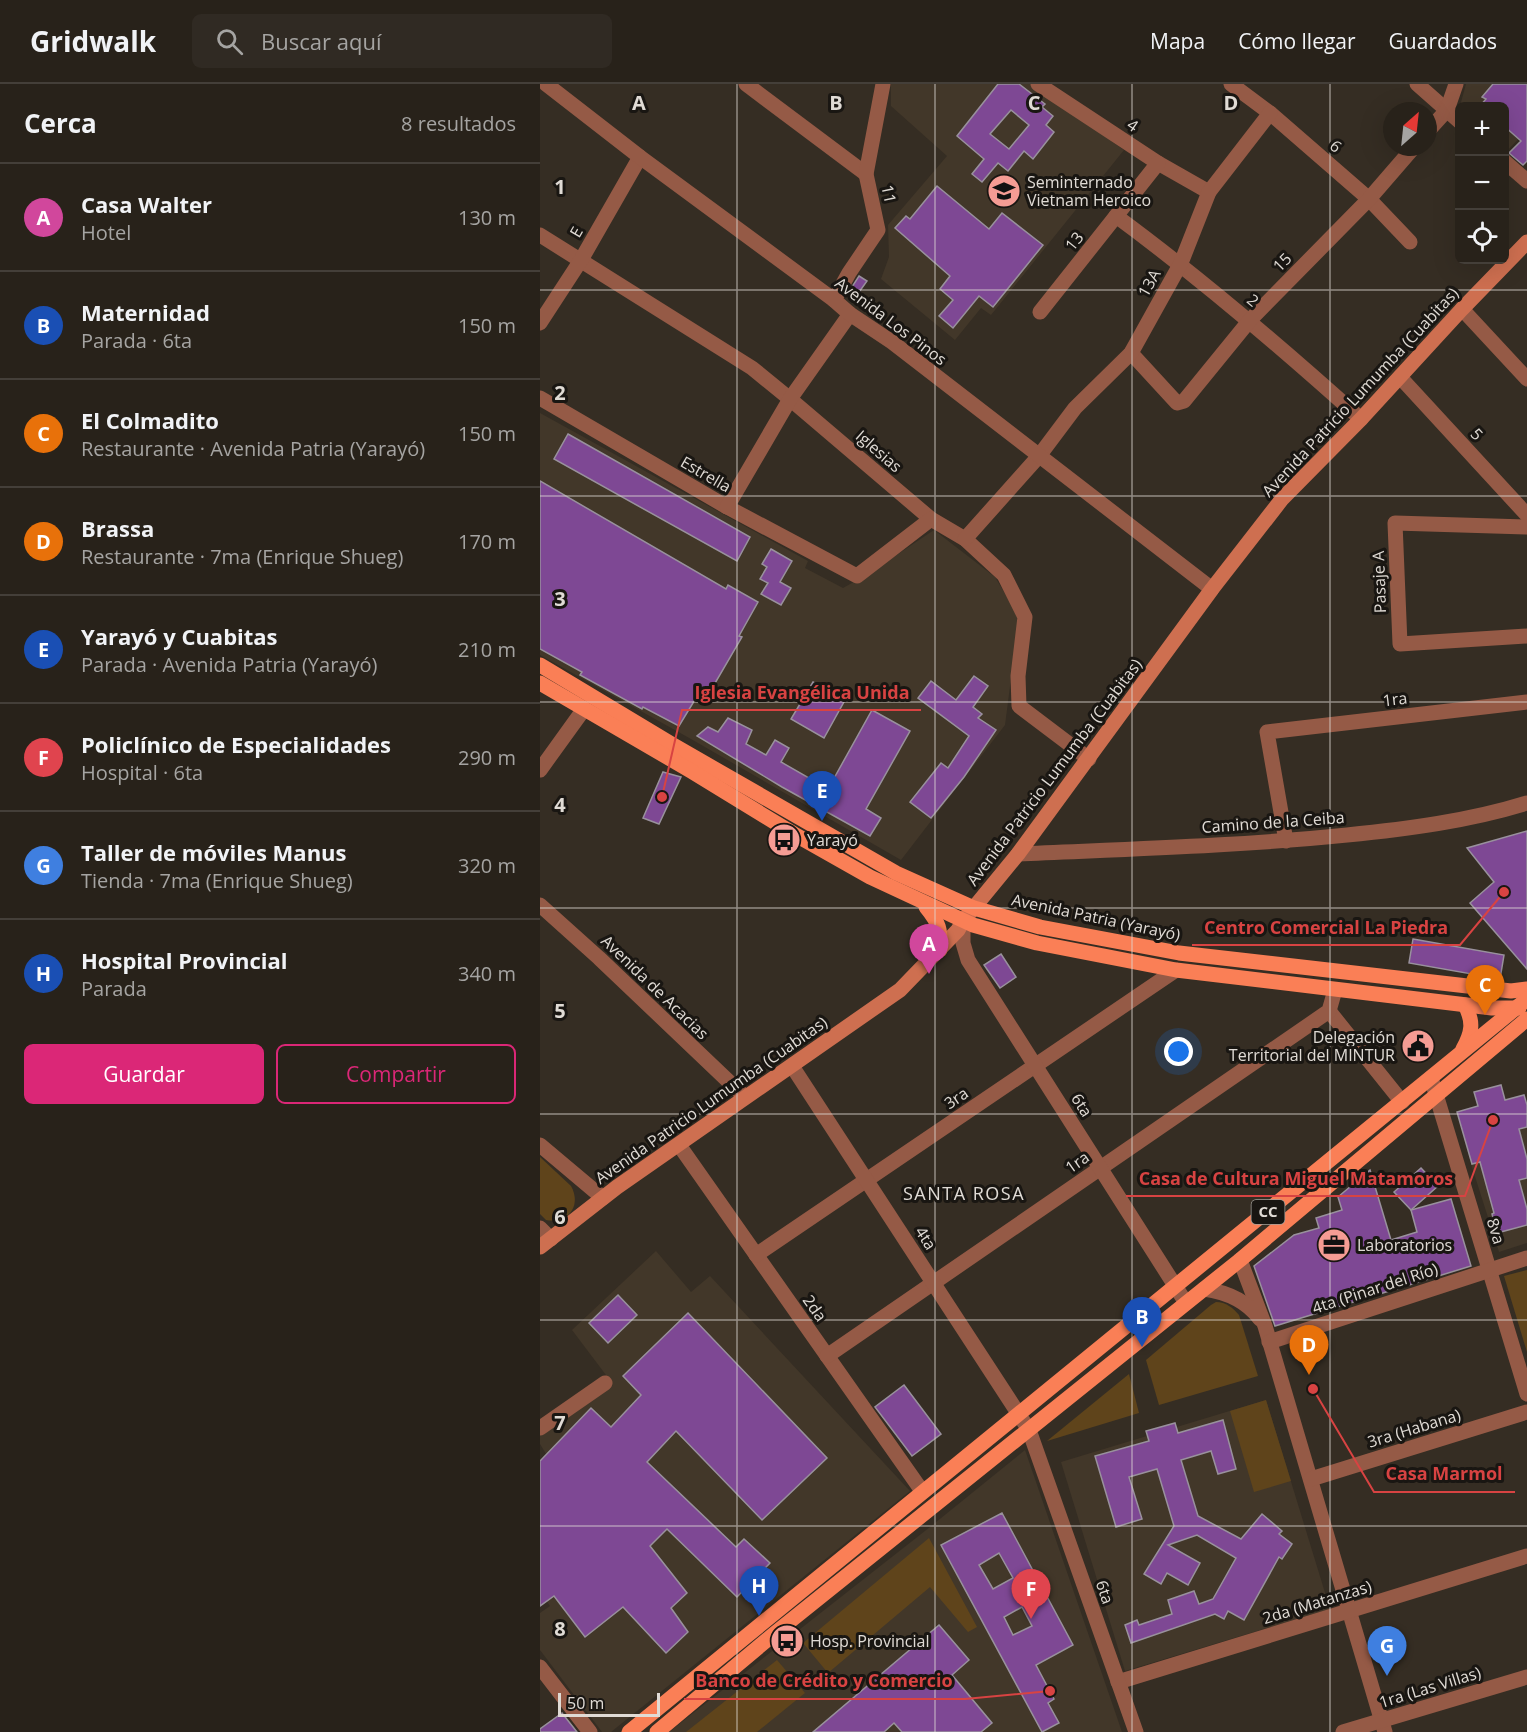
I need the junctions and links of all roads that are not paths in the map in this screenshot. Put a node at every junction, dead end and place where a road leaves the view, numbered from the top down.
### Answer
1 (546, 84) edge
2 (746, 84) edge
3 (883, 84) edge
4 (1038, 84) edge
5 (1231, 84) edge
6 (1417, 84) edge
7 (1456, 84) edge
8 (1447, 110) junction
9 (1270, 113) junction
10 (1455, 117) edge
11 (1437, 121) edge
12 (1406, 156) edge
13 (640, 157) junction
14 (1158, 164) junction
15 (1509, 165) edge
16 (866, 174) junction
17 (1527, 181) edge
18 (1209, 192) junction
19 (1370, 199) junction
20 (1116, 216) junction
21 (540, 235) edge
22 (1410, 242) dead end
23 (1527, 242) edge
24 (581, 260) junction
25 (1181, 263) junction
26 (834, 300) junction
27 (1462, 309) junction
28 (1040, 312) dead end
29 (850, 314) junction
30 (1250, 320) junction
31 (540, 323) edge
32 (1131, 353) junction
33 (1400, 377) junction
34 (1527, 379) edge
35 (540, 398) edge
36 (790, 399) junction
37 (1361, 419) junction
38 (1039, 456) junction
39 (727, 507) junction
40 (1527, 515) edge
41 (931, 519) junction
42 (1527, 527) edge
43 (966, 539) junction
44 (1212, 590) junction
45 (1527, 636) edge
46 (540, 665) edge
47 (540, 683) edge
48 (1527, 702) edge
49 (584, 709) junction
50 (1089, 759) junction
51 (540, 770) edge
52 (1527, 803) edge
53 (1286, 841) junction
54 (1018, 854) junction
55 (922, 902) junction
56 (540, 905) edge
57 (974, 908) junction
58 (963, 921) junction
59 (940, 950) junction
60 (1176, 970) junction
61 (1527, 989) edge
62 (1335, 990) junction
63 (1465, 1005) junction
64 (1524, 1008) edge
65 (1329, 1011) junction
66 (1461, 1054) junction
67 (792, 1066) junction
68 (1035, 1066) junction
69 (1431, 1078) junction
70 (1436, 1095) junction
71 (745, 1097) junction
72 (1402, 1102) junction
73 (540, 1145) edge
74 (679, 1145) junction
75 (1100, 1168) junction
76 (866, 1180) junction
77 (603, 1197) junction
78 (544, 1238) edge
79 (756, 1255) junction
80 (1527, 1258) edge
81 (1240, 1260) junction
82 (1489, 1270) junction
83 (933, 1283) junction
84 (1176, 1286) junction
85 (1204, 1289) junction
86 (1186, 1303) junction
87 (1265, 1326) junction
88 (1269, 1342) junction
89 (827, 1356) junction
90 (605, 1383) dead end
91 (1527, 1394) edge
92 (1527, 1412) edge
93 (1018, 1414) junction
94 (540, 1428) edge
95 (1029, 1430) junction
96 (1311, 1479) junction
97 (922, 1491) junction
98 (1527, 1556) edge
99 (1349, 1611) junction
100 (540, 1667) edge
101 (1527, 1677) edge
102 (1118, 1682) junction
103 (1383, 1726) edge
104 (590, 1732) edge
105 (629, 1732) edge
106 (657, 1732) edge
107 (1136, 1732) edge
108 (1343, 1732) edge

1 - 13 street, Avenida Los Pinos
2 - 16 street
3 - 16 street, 11
4 - 14 street, 4
5 - 9 street, 6
6 - 8 street
7 - 8 street
8 - 10 street
8 - 11 street
9 - 18 street, 13A
9 - 19 street, 6
12 - 19 street, 15
13 - 24 street, E
13 - 26 street, Avenida Los Pinos
14 - 18 street, 4
14 - 20 street, 13
15 - 17 street
16 - 26 street, 11
18 - 25 street, 13A
19 - 22 street, 6
19 - 30 street, 15
20 - 25 street, 2
20 - 28 street, 13
21 - 24 street, Iglesias
23 - 27 main road, Avenida Patricio Lumumba (Cuabitas)
24 - 31 street, E
24 - 36 street, Iglesias
25 - 30 street, 2
25 - 32 street, 13A
26 - 29 street, Avenida Los Pinos
27 - 33 main road, Avenida Patricio Lumumba (Cuabitas)
27 - 34 street
29 - 36 street
29 - 38 street, Avenida Los Pinos
30 - 32 street, 15
30 - 37 street, 2
32 - 38 street, 13A
33 - 37 main road, Avenida Patricio Lumumba (Cuabitas)
33 - 40 street, 5
35 - 39 street, Estrella
36 - 39 street
36 - 41 street, Iglesias
37 - 44 main road, Avenida Patricio Lumumba (Cuabitas)
38 - 43 street
38 - 44 street, Avenida Los Pinos
39 - 41 street, Estrella
41 - 43 street, Iglesias
42 - 45 street, Pasaje A
43 - 50 street, Iglesias
44 - 50 main road, Avenida Patricio Lumumba (Cuabitas)
46 - 57 main road, Avenida Patria (Yarayó)
47 - 49 main road
48 - 53 street, 1ra
49 - 51 street
49 - 55 main road
50 - 54 main road, Avenida Patricio Lumumba (Cuabitas)
52 - 53 street, Camino de la Ceiba
53 - 54 street, Camino de la Ceiba
54 - 57 main road, Avenida Patricio Lumumba (Cuabitas)
55 - 58 main road
55 - 59 main road
56 - 71 street, Avenida de Acacias
57 - 58 main road, Avenida Patricio Lumumba (Cuabitas)
57 - 61 main road, Avenida Patria (Yarayó)
58 - 59 main road, Avenida Patricio Lumumba (Cuabitas)
58 - 60 main road
58 - 68 street, 6ta
59 - 67 main road, Avenida Patricio Lumumba (Cuabitas)
60 - 62 main road
60 - 68 street, 3ra
62 - 63 main road
62 - 65 street
63 - 64 main road
63 - 66 main road
64 - 66 main road, CC
64 - 70 main road, CC
65 - 72 street
65 - 75 street, 1ra
66 - 69 main road, CC
67 - 71 main road, Avenida Patricio Lumumba (Cuabitas)
67 - 76 street, 4ta
68 - 75 street, 6ta
68 - 76 street, 3ra
69 - 70 street, 8va
69 - 72 main road, CC
70 - 81 main road, CC
70 - 82 street, 8va
71 - 74 main road, Avenida Patricio Lumumba (Cuabitas)
72 - 84 main road, CC
73 - 77 street
74 - 77 main road, Avenida Patricio Lumumba (Cuabitas)
74 - 79 street, 2da
75 - 83 street, 1ra
75 - 84 street, 6ta
76 - 79 street, 3ra
76 - 83 street, 4ta
77 - 78 main road, Avenida Patricio Lumumba (Cuabitas)
79 - 89 street, 2da
80 - 82 street, 4ta (Pinar del Río)
81 - 85 main road, CC
81 - 87 street
82 - 88 street, 4ta (Pinar del Río)
82 - 91 street, 8va
83 - 89 street, 1ra
83 - 93 street, 4ta
84 - 86 street, 6ta
84 - 93 main road, CC
85 - 86 main road, CC
85 - 87 street
86 - 95 main road, CC
87 - 88 street
88 - 96 street
89 - 97 street, 2da
90 - 94 street
92 - 96 street, 3ra (Habana)
93 - 95 street, 4ta
93 - 97 main road, CC
95 - 102 street, 6ta
95 - 106 main road, CC
96 - 99 street
97 - 105 main road, CC
98 - 99 street, 2da (Matanzas)
99 - 102 street, 2da (Matanzas)
99 - 103 street
100 - 104 street
101 - 103 street, 1ra (Las Villas)
102 - 107 street, 6ta
103 - 108 street, 1ra (Las Villas)

